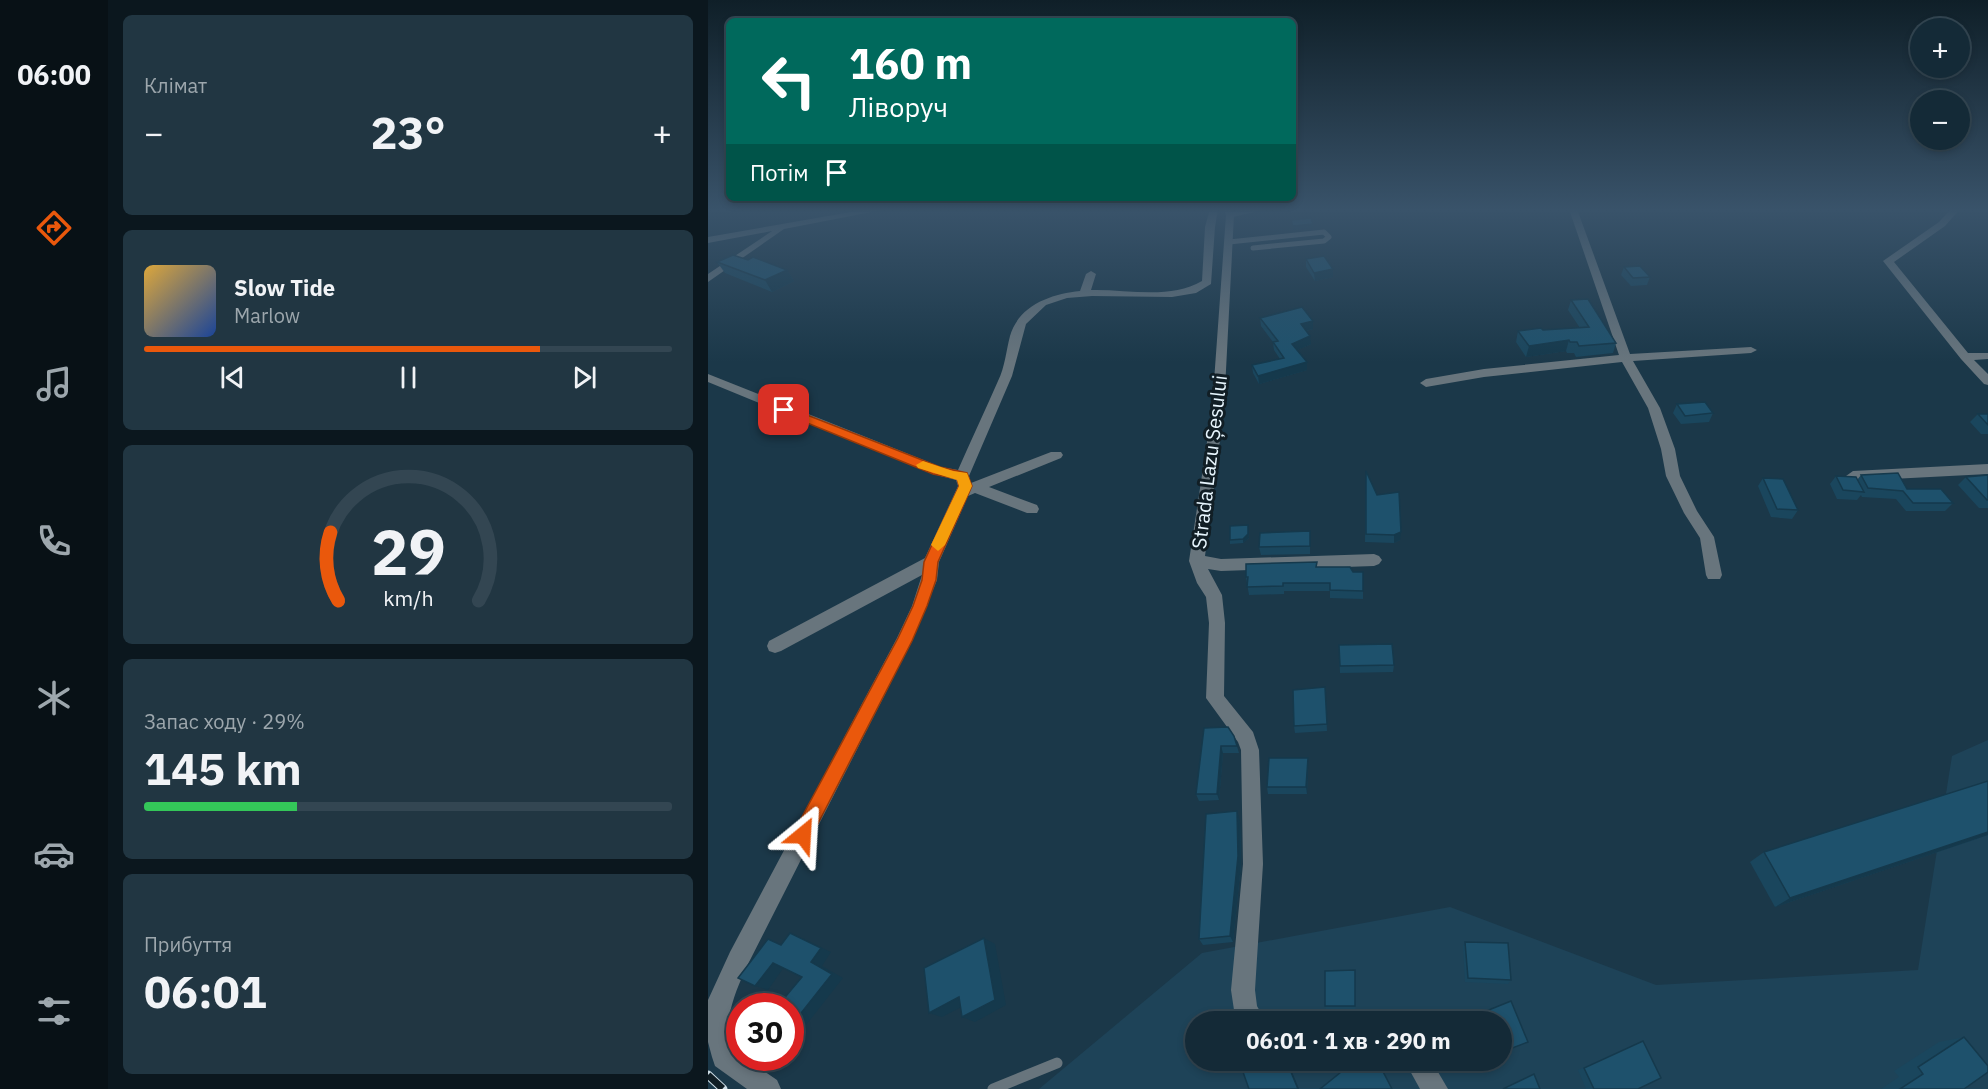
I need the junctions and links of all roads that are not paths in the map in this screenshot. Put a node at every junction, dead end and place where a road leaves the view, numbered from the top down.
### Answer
1 (736, 260) edge
2 (1208, 260) edge
3 (1228, 260) edge
4 (1591, 260) edge
5 (1890, 260) edge
6 (1091, 274) dead end
7 (708, 279) edge
8 (1084, 294) junction
9 (1751, 350) dead end
10 (1988, 356) edge
11 (1965, 357) junction
12 (1626, 358) junction
13 (708, 378) edge
14 (1988, 381) edge
15 (1426, 383) dead end
16 (1056, 455) dead end
17 (1988, 470) edge
18 (1853, 476) edge
19 (967, 485) junction
20 (1032, 509) dead end
21 (1374, 560) dead end
22 (1197, 561) junction
23 (931, 562) junction
24 (1714, 575) dead end
25 (775, 646) dead end
26 (1247, 1011) edge
27 (1057, 1063) dead end
28 (1423, 1071) edge
29 (768, 1089) edge
30 (993, 1089) edge
31 (1435, 1089) edge

1 - 7 street
2 - 8 street
3 - 22 street, Strada Lazu Șesului
4 - 12 street
5 - 11 street
6 - 8 street
8 - 19 street
9 - 12 street
10 - 11 street
11 - 14 street
12 - 15 street
12 - 24 street
13 - 19 street
16 - 19 street
17 - 18 street
19 - 20 street
19 - 23 street
21 - 22 street
22 - 26 street, Strada Lazu Șesului
23 - 25 street
23 - 29 street
27 - 30 lane
28 - 31 street

